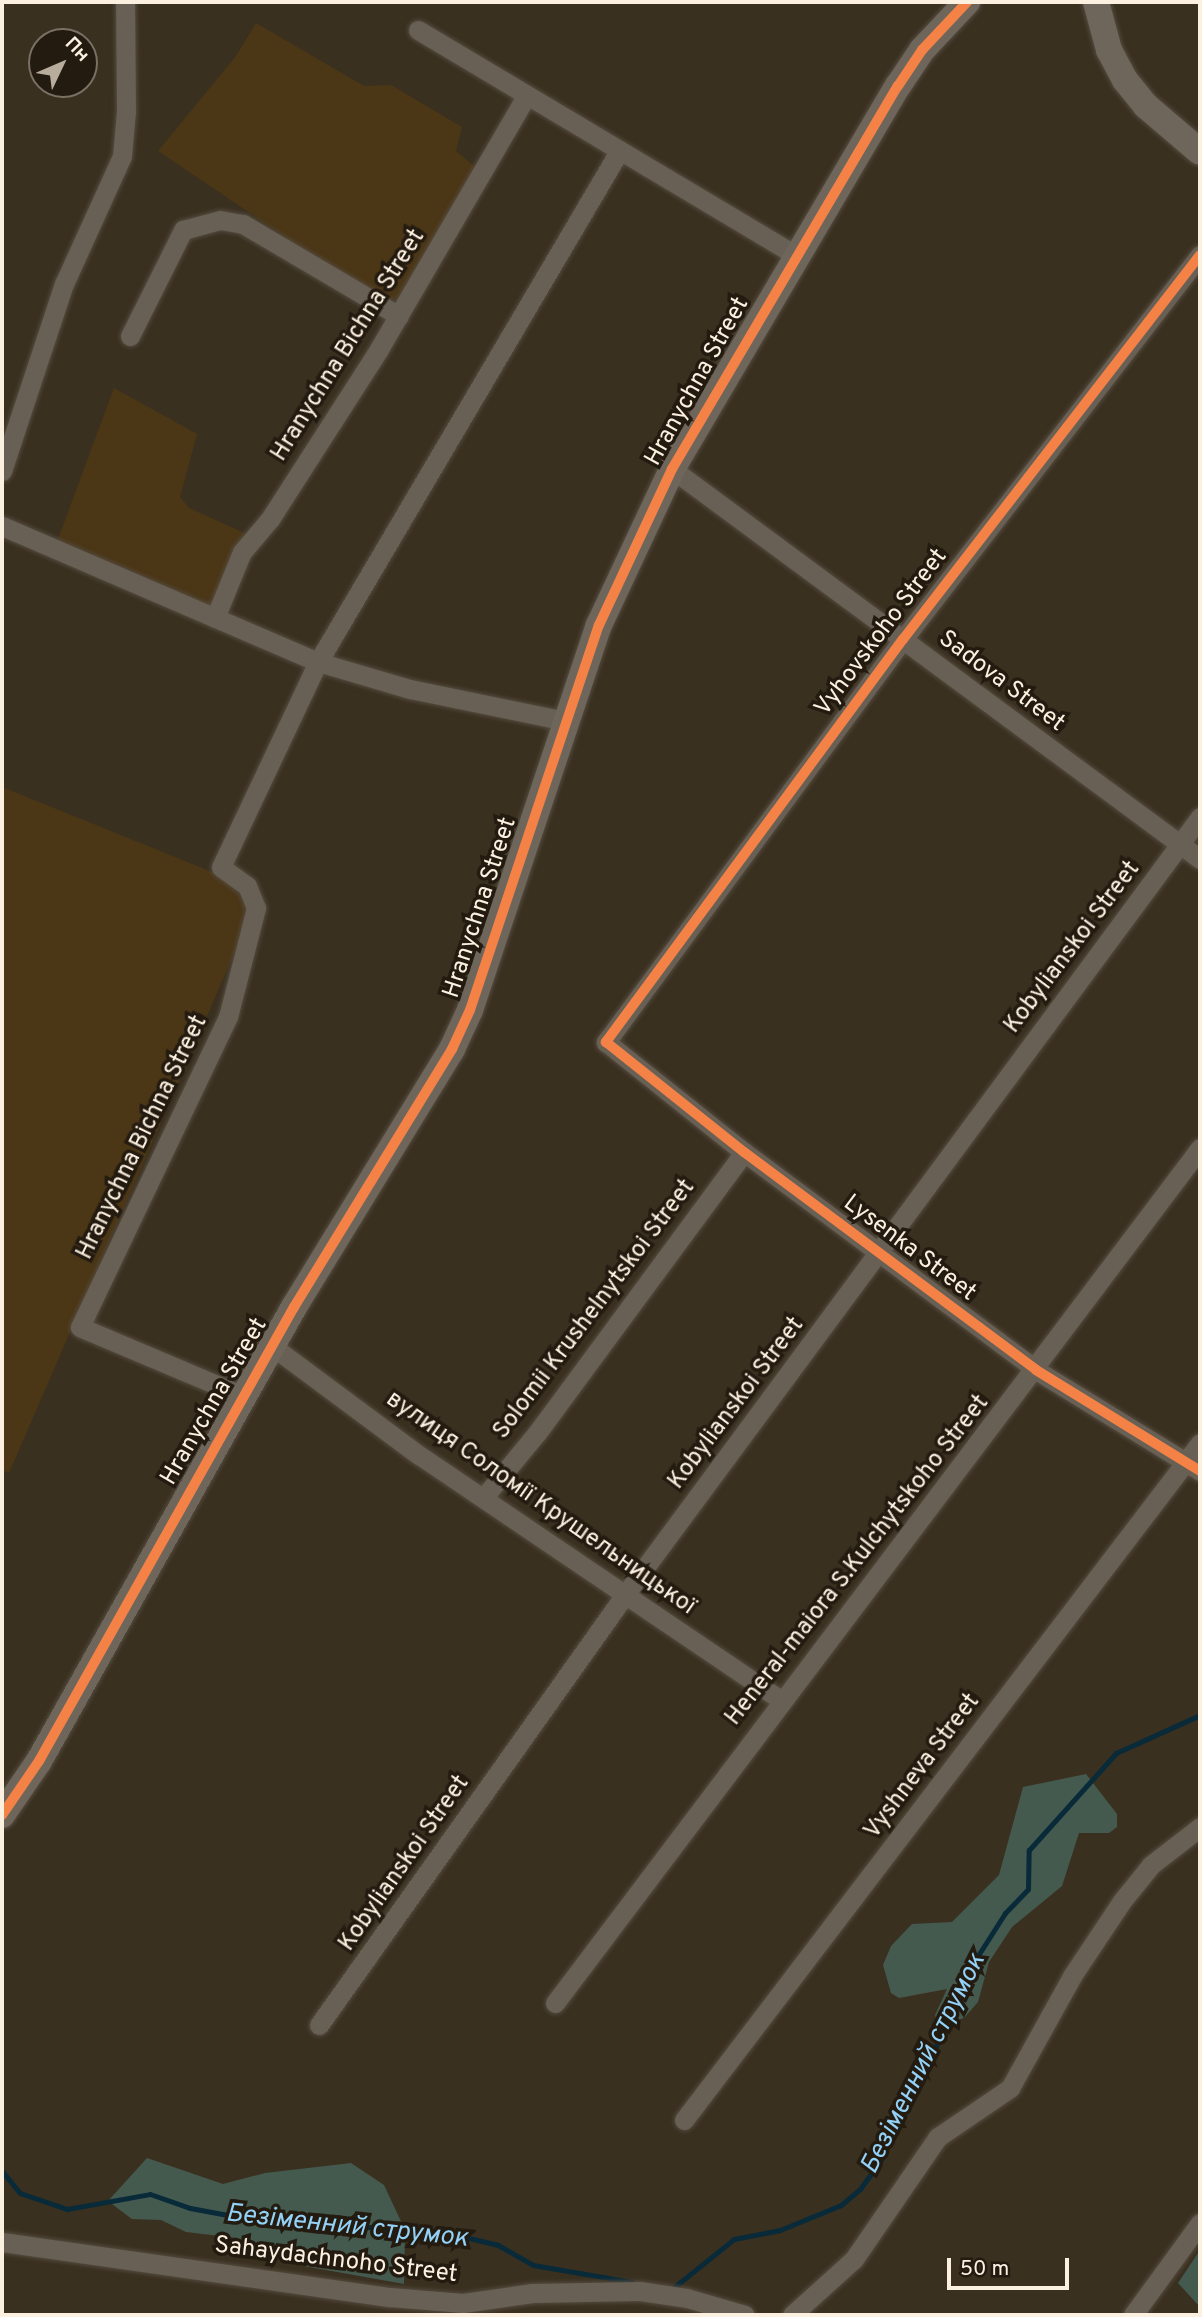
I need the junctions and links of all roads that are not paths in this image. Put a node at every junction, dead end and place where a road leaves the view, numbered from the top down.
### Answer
1 (125, 2) edge
2 (967, 2) edge
3 (1096, 2) edge
4 (418, 30) dead end
5 (525, 98) junction
6 (620, 150) junction
7 (1200, 152) edge
8 (796, 255) junction
9 (1197, 266) edge
10 (400, 316) junction
11 (130, 336) dead end
12 (672, 469) junction
13 (2, 471) edge
14 (2, 526) edge
15 (215, 618) junction
16 (903, 639) junction
17 (318, 662) junction
18 (566, 720) junction
19 (1200, 817) edge
20 (1182, 844) junction
21 (1200, 859) edge
22 (606, 1042) joint
23 (1200, 1148) edge
24 (744, 1152) junction
25 (879, 1254) junction
26 (272, 1346) junction
27 (1036, 1370) junction
28 (243, 1396) junction
29 (1200, 1443) edge
30 (1192, 1468) edge
31 (484, 1497) junction
32 (624, 1596) junction
33 (781, 1700) junction
34 (2, 1815) edge
35 (1200, 1827) edge
36 (555, 2003) dead end
37 (319, 2025) dead end
38 (684, 2120) dead end
39 (1200, 2222) edge
40 (2, 2242) edge
41 (745, 2315) edge
42 (792, 2315) edge
43 (1133, 2315) edge

1 - 13 street
2 - 8 street, Hranychna Street
3 - 7 street
4 - 5 street
5 - 6 street
5 - 10 street, Hranychna Bichna Street
6 - 8 street
6 - 17 street, Hranychna Bichna Street
8 - 12 street, Hranychna Street
9 - 16 street, Vyhovskoho Street
10 - 11 street
10 - 15 street, Hranychna Bichna Street
12 - 16 street, Sadova Street
12 - 18 street, Hranychna Street
14 - 15 street
15 - 17 street
16 - 20 street, Sadova Street
16 - 22 street, Vyhovskoho Street
17 - 18 street
17 - 28 street, Hranychna Bichna Street
18 - 26 street, Hranychna Street
19 - 20 street, Kobylianskoi Street
20 - 21 street, Sadova Street
20 - 25 street, Kobylianskoi Street
22 - 24 street, Lysenka Street
23 - 27 street, Heneral-maiora S.Kulchytskoho Street
24 - 25 street, Lysenka Street
24 - 31 street, Solomii Krushelnytskoi Street
25 - 27 street, Lysenka Street
25 - 32 street, Kobylianskoi Street
26 - 28 street, Hranychna Street
26 - 31 street, вулиця Соломії Крушельницької
27 - 30 street, Lysenka Street
27 - 33 street, Heneral-maiora S.Kulchytskoho Street
28 - 34 street, Hranychna Street
29 - 30 street, Vyshneva Street
30 - 38 street, Vyshneva Street
31 - 32 street, вулиця Соломії Крушельницької
32 - 33 street, вулиця Соломії Крушельницької
32 - 37 street, Kobylianskoi Street
33 - 36 street, Heneral-maiora S.Kulchytskoho Street
35 - 42 street
39 - 43 street
40 - 41 street, Sahaydachnoho Street

